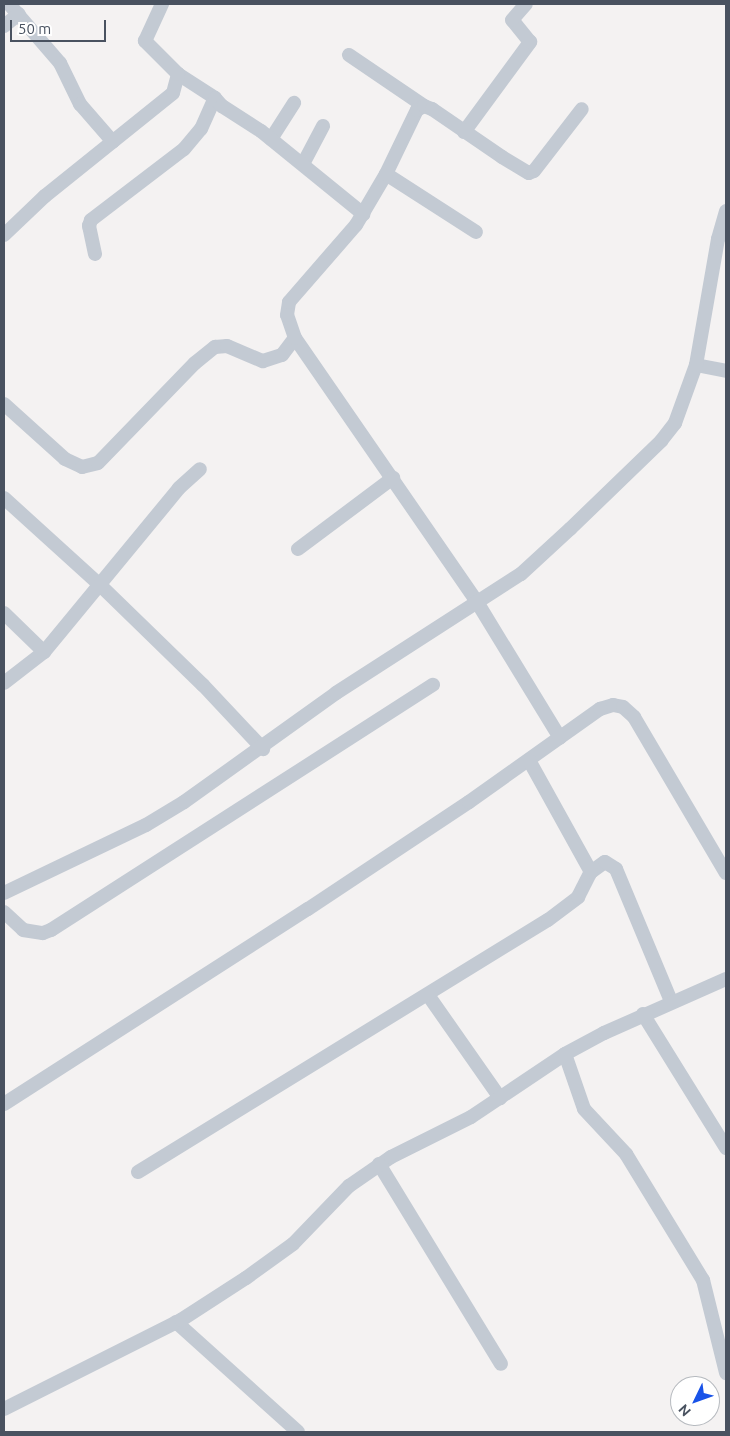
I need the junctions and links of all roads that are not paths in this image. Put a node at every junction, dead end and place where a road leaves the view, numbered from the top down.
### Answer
1 (526, 4) edge
2 (159, 5) edge
3 (14, 9) edge
4 (4, 26) edge
5 (349, 55) dead end
6 (178, 74) junction
7 (216, 98) junction
8 (294, 103) dead end
9 (424, 106) junction
10 (582, 109) dead end
11 (323, 126) dead end
12 (464, 132) junction
13 (271, 138) junction
14 (113, 142) junction
15 (303, 164) junction
16 (386, 174) junction
17 (726, 211) edge
18 (363, 214) junction
19 (476, 232) dead end
20 (4, 235) edge
21 (722, 240) edge
22 (95, 254) dead end
23 (295, 338) junction
24 (696, 365) junction
25 (726, 371) edge
26 (4, 404) edge
27 (200, 469) dead end
28 (393, 478) junction
29 (4, 498) edge
30 (298, 549) dead end
31 (100, 585) junction
32 (477, 602) junction
33 (4, 614) edge
34 (44, 652) junction
35 (4, 683) edge
36 (433, 684) dead end
37 (560, 738) junction
38 (262, 749) junction
39 (529, 760) junction
40 (591, 872) junction
41 (726, 873) edge
42 (4, 893) edge
43 (4, 912) edge
44 (726, 979) edge
45 (428, 995) junction
46 (671, 1001) junction
47 (643, 1014) junction
48 (565, 1054) junction
49 (500, 1098) junction
50 (4, 1104) edge
51 (726, 1148) edge
52 (379, 1164) junction
53 (138, 1172) dead end
54 (176, 1322) junction
55 (501, 1364) dead end
56 (726, 1373) edge
57 (4, 1409) edge
58 (298, 1432) edge

1 - 12 street
2 - 6 street
3 - 4 street
3 - 14 street
5 - 9 street
6 - 7 street
6 - 14 street
7 - 13 street
7 - 22 street
8 - 13 street
9 - 12 street
9 - 16 street
10 - 12 street
11 - 15 street
13 - 15 street
14 - 20 street
15 - 18 street
16 - 18 street
16 - 19 street
17 - 21 street
18 - 23 street
21 - 24 street
23 - 26 street
23 - 28 street
24 - 25 street
24 - 32 street
27 - 31 street
28 - 30 street
28 - 32 street
29 - 31 street
31 - 34 street
31 - 38 street
32 - 37 street
32 - 38 street
33 - 34 street
34 - 35 street
36 - 43 street
37 - 39 street
37 - 41 street
38 - 42 street
39 - 40 street
39 - 50 street
40 - 45 street
40 - 46 street
44 - 46 street
45 - 49 street
45 - 53 street
46 - 47 street
47 - 48 street
47 - 51 street
48 - 49 street
48 - 56 street
49 - 52 street
52 - 54 street
52 - 55 street
54 - 57 street
54 - 58 street

